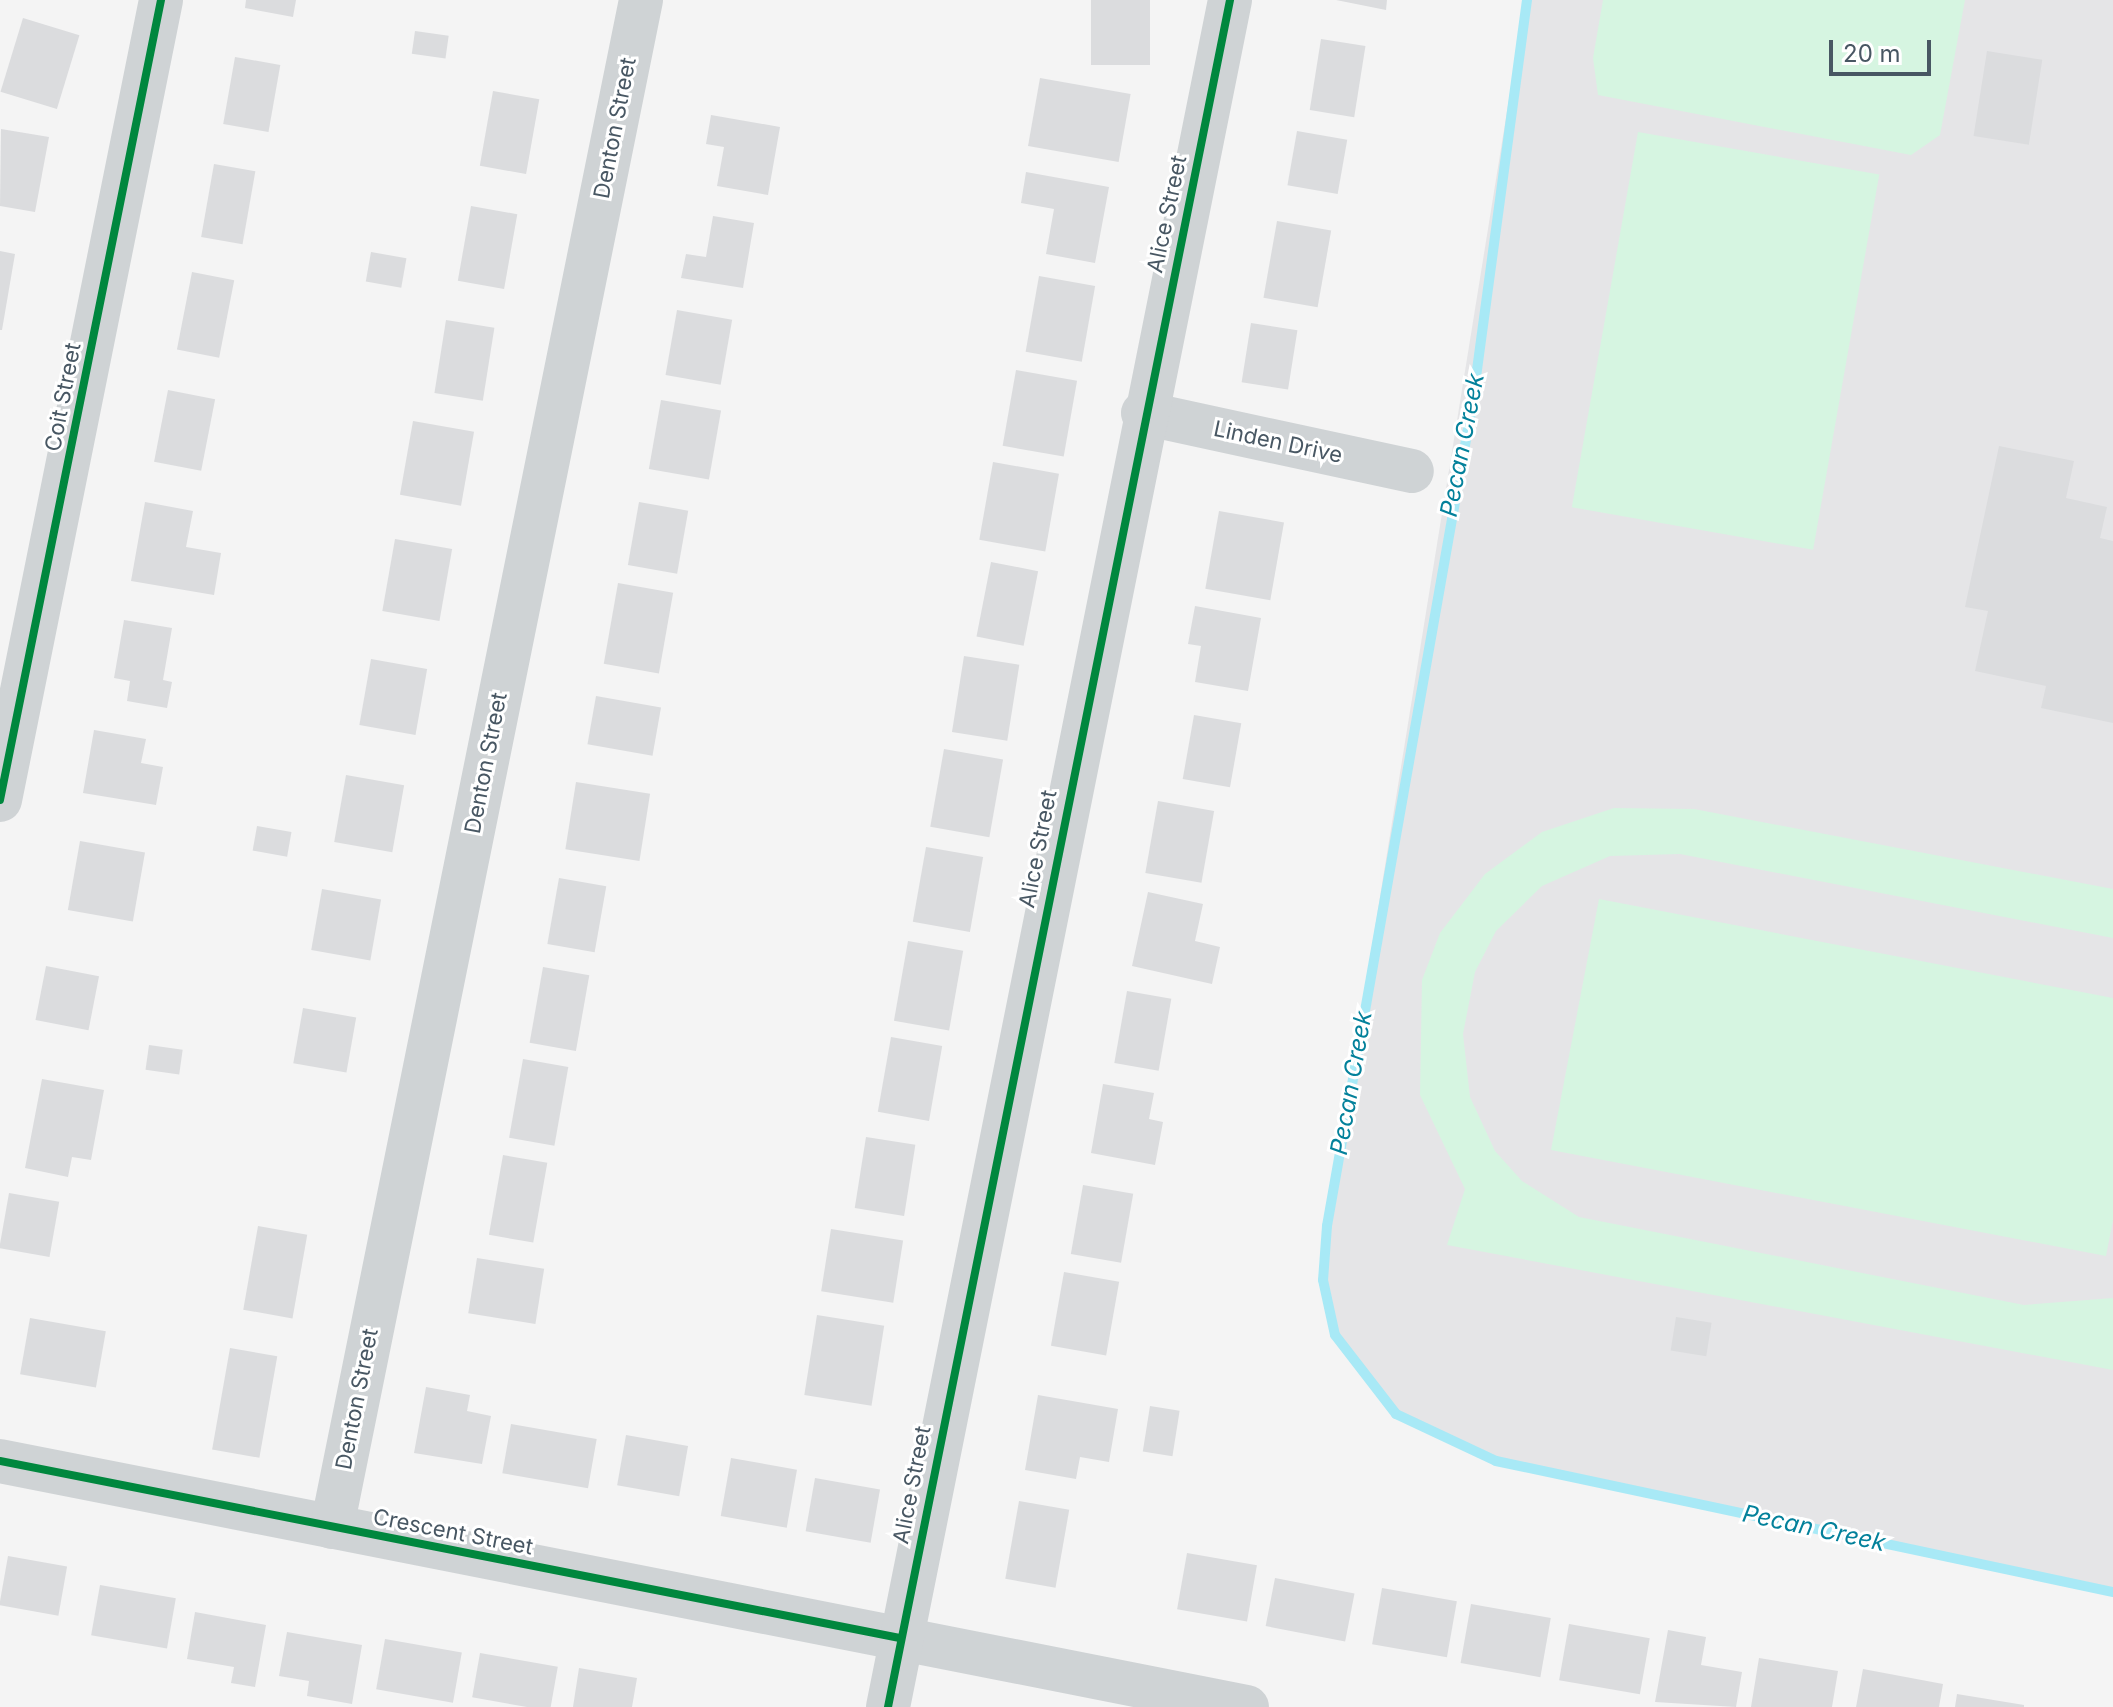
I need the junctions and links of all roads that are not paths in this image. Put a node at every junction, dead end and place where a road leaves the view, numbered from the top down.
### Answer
1 (161, 0) edge
2 (641, 0) edge
3 (1230, 0) edge
4 (1143, 413) junction
5 (1412, 471) dead end
6 (0, 800) edge
7 (0, 1461) edge
8 (332, 1527) junction
9 (900, 1638) junction
10 (888, 1707) edge
11 (1247, 1707) edge

1 - 6 street, Coit Street
2 - 8 street, Denton Street
3 - 4 street, Alice Street
4 - 5 street, Linden Drive
4 - 9 street, Alice Street
7 - 8 street, Crescent Street
8 - 9 street, Crescent Street
9 - 10 street, Alice Street
9 - 11 street, Crescent Street

